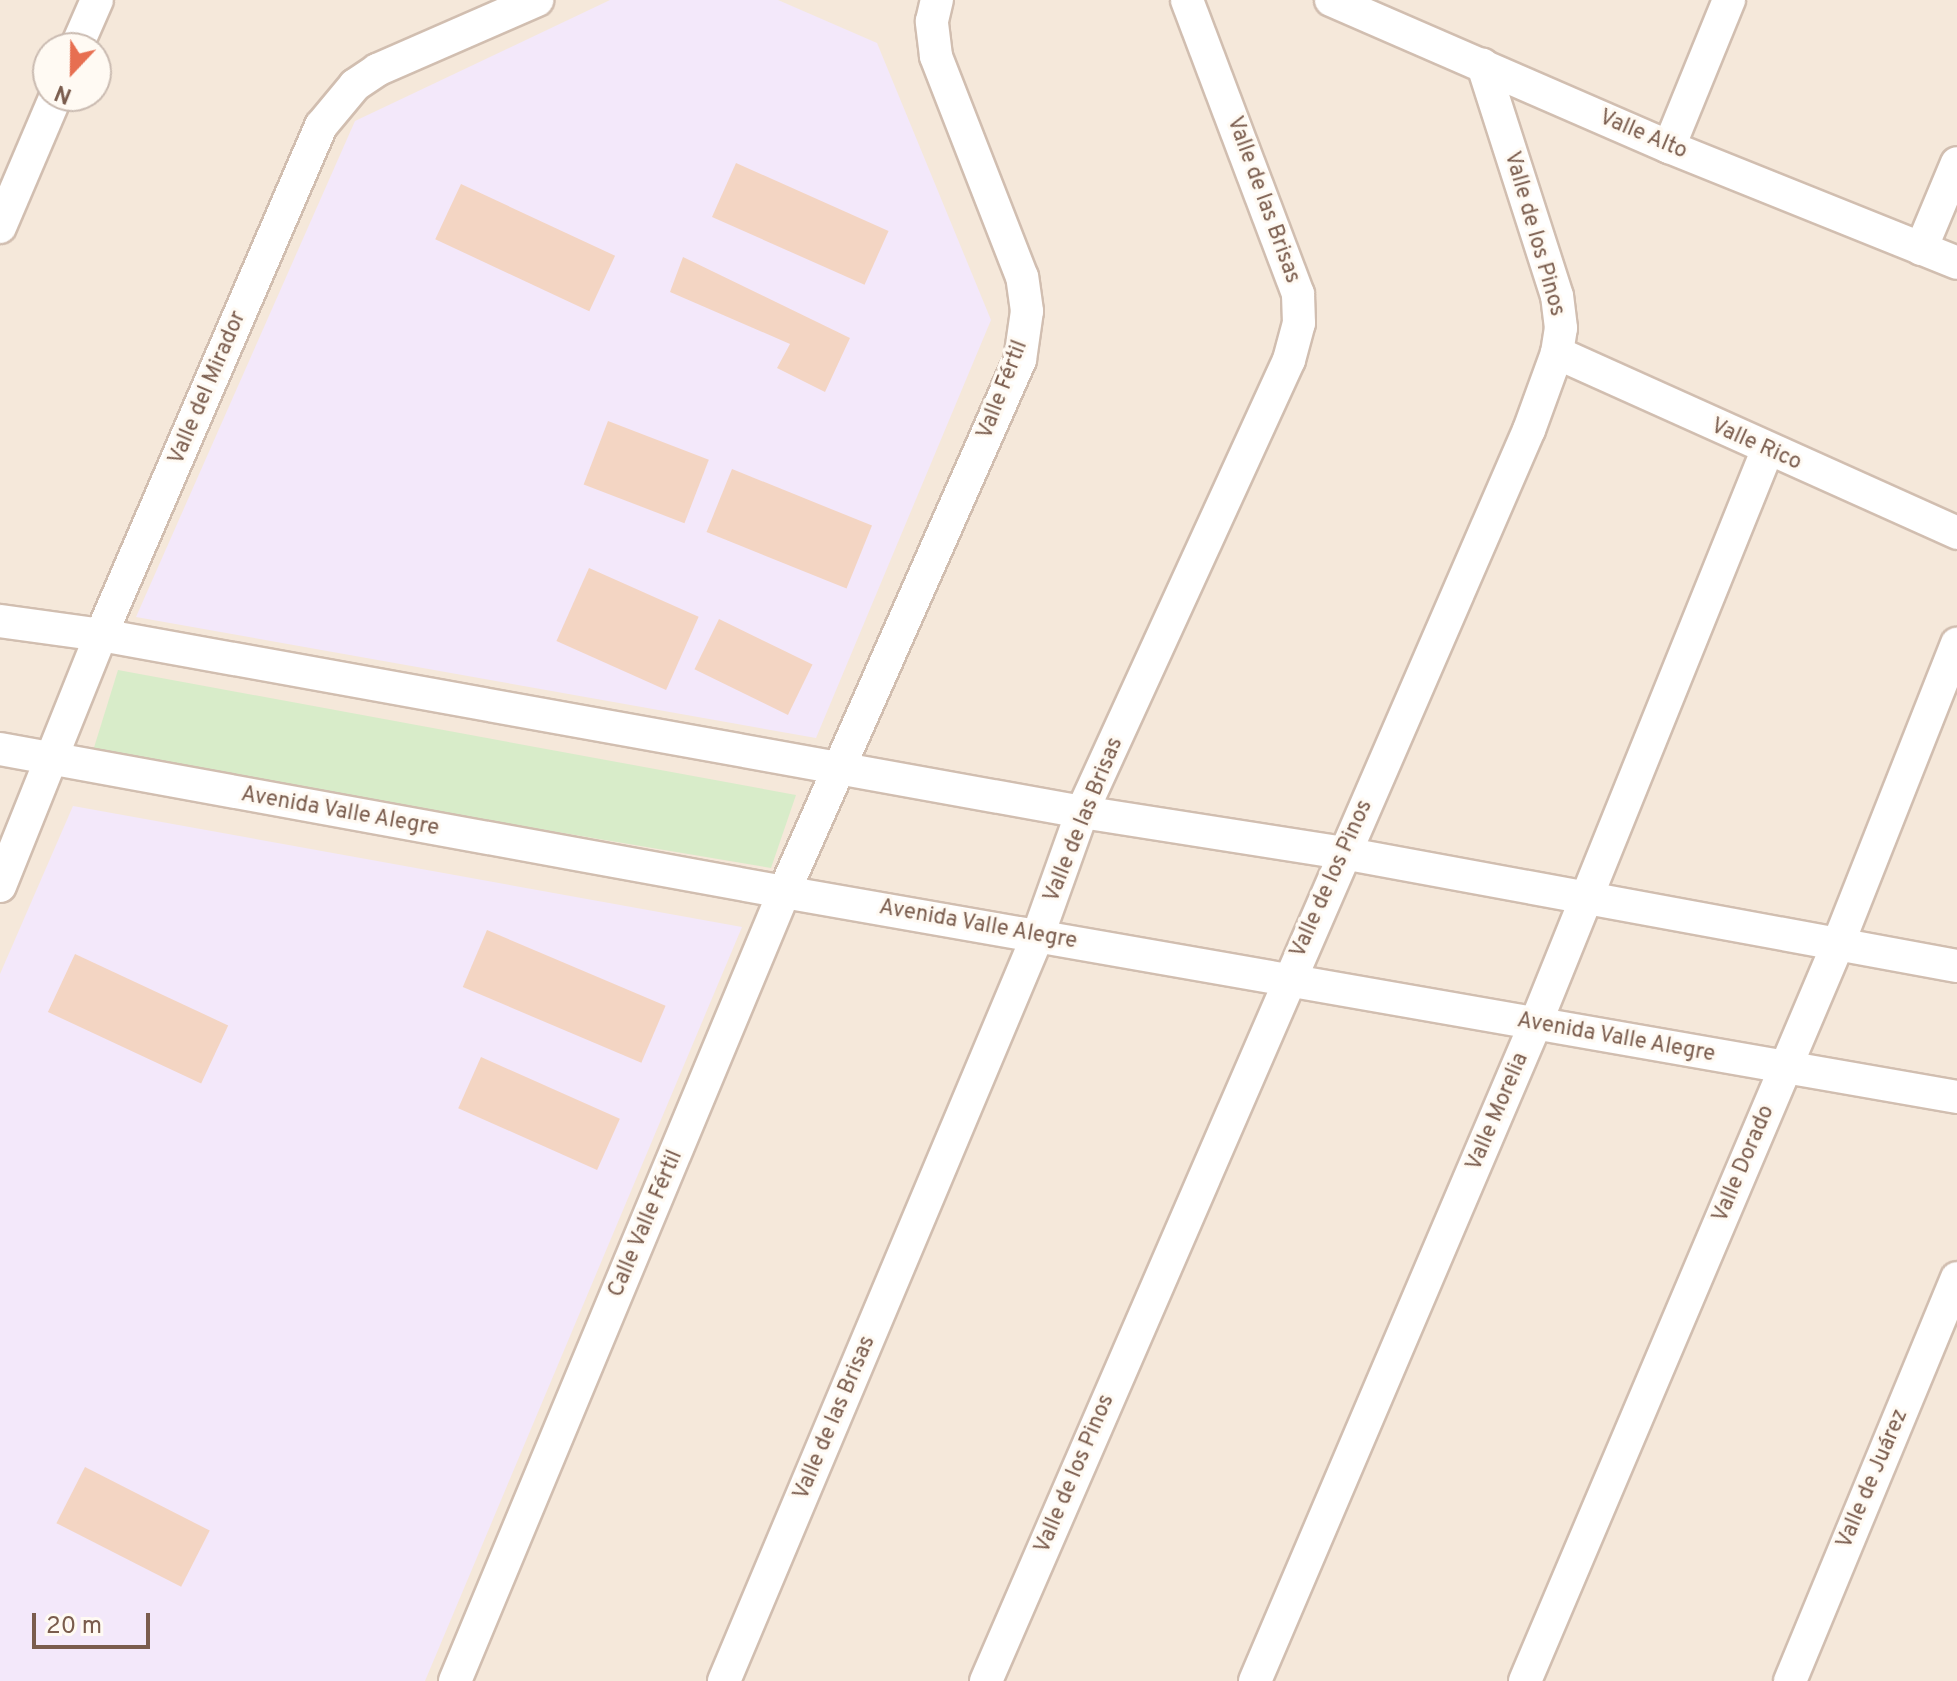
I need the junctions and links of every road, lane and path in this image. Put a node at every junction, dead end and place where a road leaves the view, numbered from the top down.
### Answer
1 (97, 0) edge
2 (537, 0) edge
3 (937, 0) edge
4 (1187, 0) edge
5 (1331, 0) edge
6 (1729, 0) edge
7 (83, 32) edge
8 (1483, 65) junction
9 (49, 112) edge
10 (1669, 147) junction
11 (1957, 163) edge
12 (0, 227) edge
13 (1921, 249) junction
14 (1957, 263) edge
15 (1557, 353) junction
16 (1767, 451) junction
17 (1957, 533) edge
18 (0, 621) edge
19 (101, 635) junction
20 (1957, 644) edge
21 (0, 749) edge
22 (52, 760) junction
23 (838, 767) junction
24 (1082, 812) junction
25 (1343, 853) junction
26 (0, 886) edge
27 (784, 892) junction
28 (1585, 898) junction
29 (1038, 935) junction
30 (1838, 944) junction
31 (1957, 966) edge
32 (1288, 979) junction
33 (1535, 1025) junction
34 (1785, 1067) junction
35 (1957, 1097) edge
36 (1957, 1278) edge
37 (455, 1681) edge
38 (724, 1681) edge
39 (986, 1681) edge
40 (1255, 1681) edge
41 (1525, 1681) edge
42 (1790, 1681) edge

1 - 7 street
2 - 19 street, Valle del Mirador
3 - 23 street, Valle Fértil
4 - 24 street, Valle de las Brisas
5 - 8 street, Valle Alto
6 - 10 street
8 - 10 street, Valle Alto
8 - 15 street, Valle de los Pinos
9 - 12 street
10 - 13 street, Valle Alto
11 - 13 street
13 - 14 street, Valle Alto
15 - 16 street, Valle Rico
15 - 25 street, Valle de los Pinos
16 - 17 street, Valle Rico
16 - 28 street, Valle Morelia
18 - 19 street
19 - 22 street, Valle del Mirador
19 - 23 street
20 - 30 street, Valle Dorado
21 - 22 street, Avenida Valle Alegre
22 - 26 street, Valle del Mirador
22 - 27 street, Avenida Valle Alegre
23 - 24 street
23 - 27 street, Calle Valle Fértil
24 - 25 street
24 - 29 street, Valle de las Brisas
25 - 28 street
25 - 32 street, Valle de los Pinos
27 - 29 street, Avenida Valle Alegre
27 - 37 street, Calle Valle Fértil
28 - 30 street
28 - 33 street, Valle Morelia
29 - 32 street, Avenida Valle Alegre
29 - 38 street, Valle de las Brisas
30 - 31 street
30 - 34 street, Valle Dorado
32 - 33 street, Avenida Valle Alegre
32 - 39 street, Valle de los Pinos
33 - 34 street, Avenida Valle Alegre
33 - 40 street, Valle Morelia
34 - 35 street, Avenida Valle Alegre
34 - 41 street, Valle Dorado
36 - 42 street, Valle de Juárez

